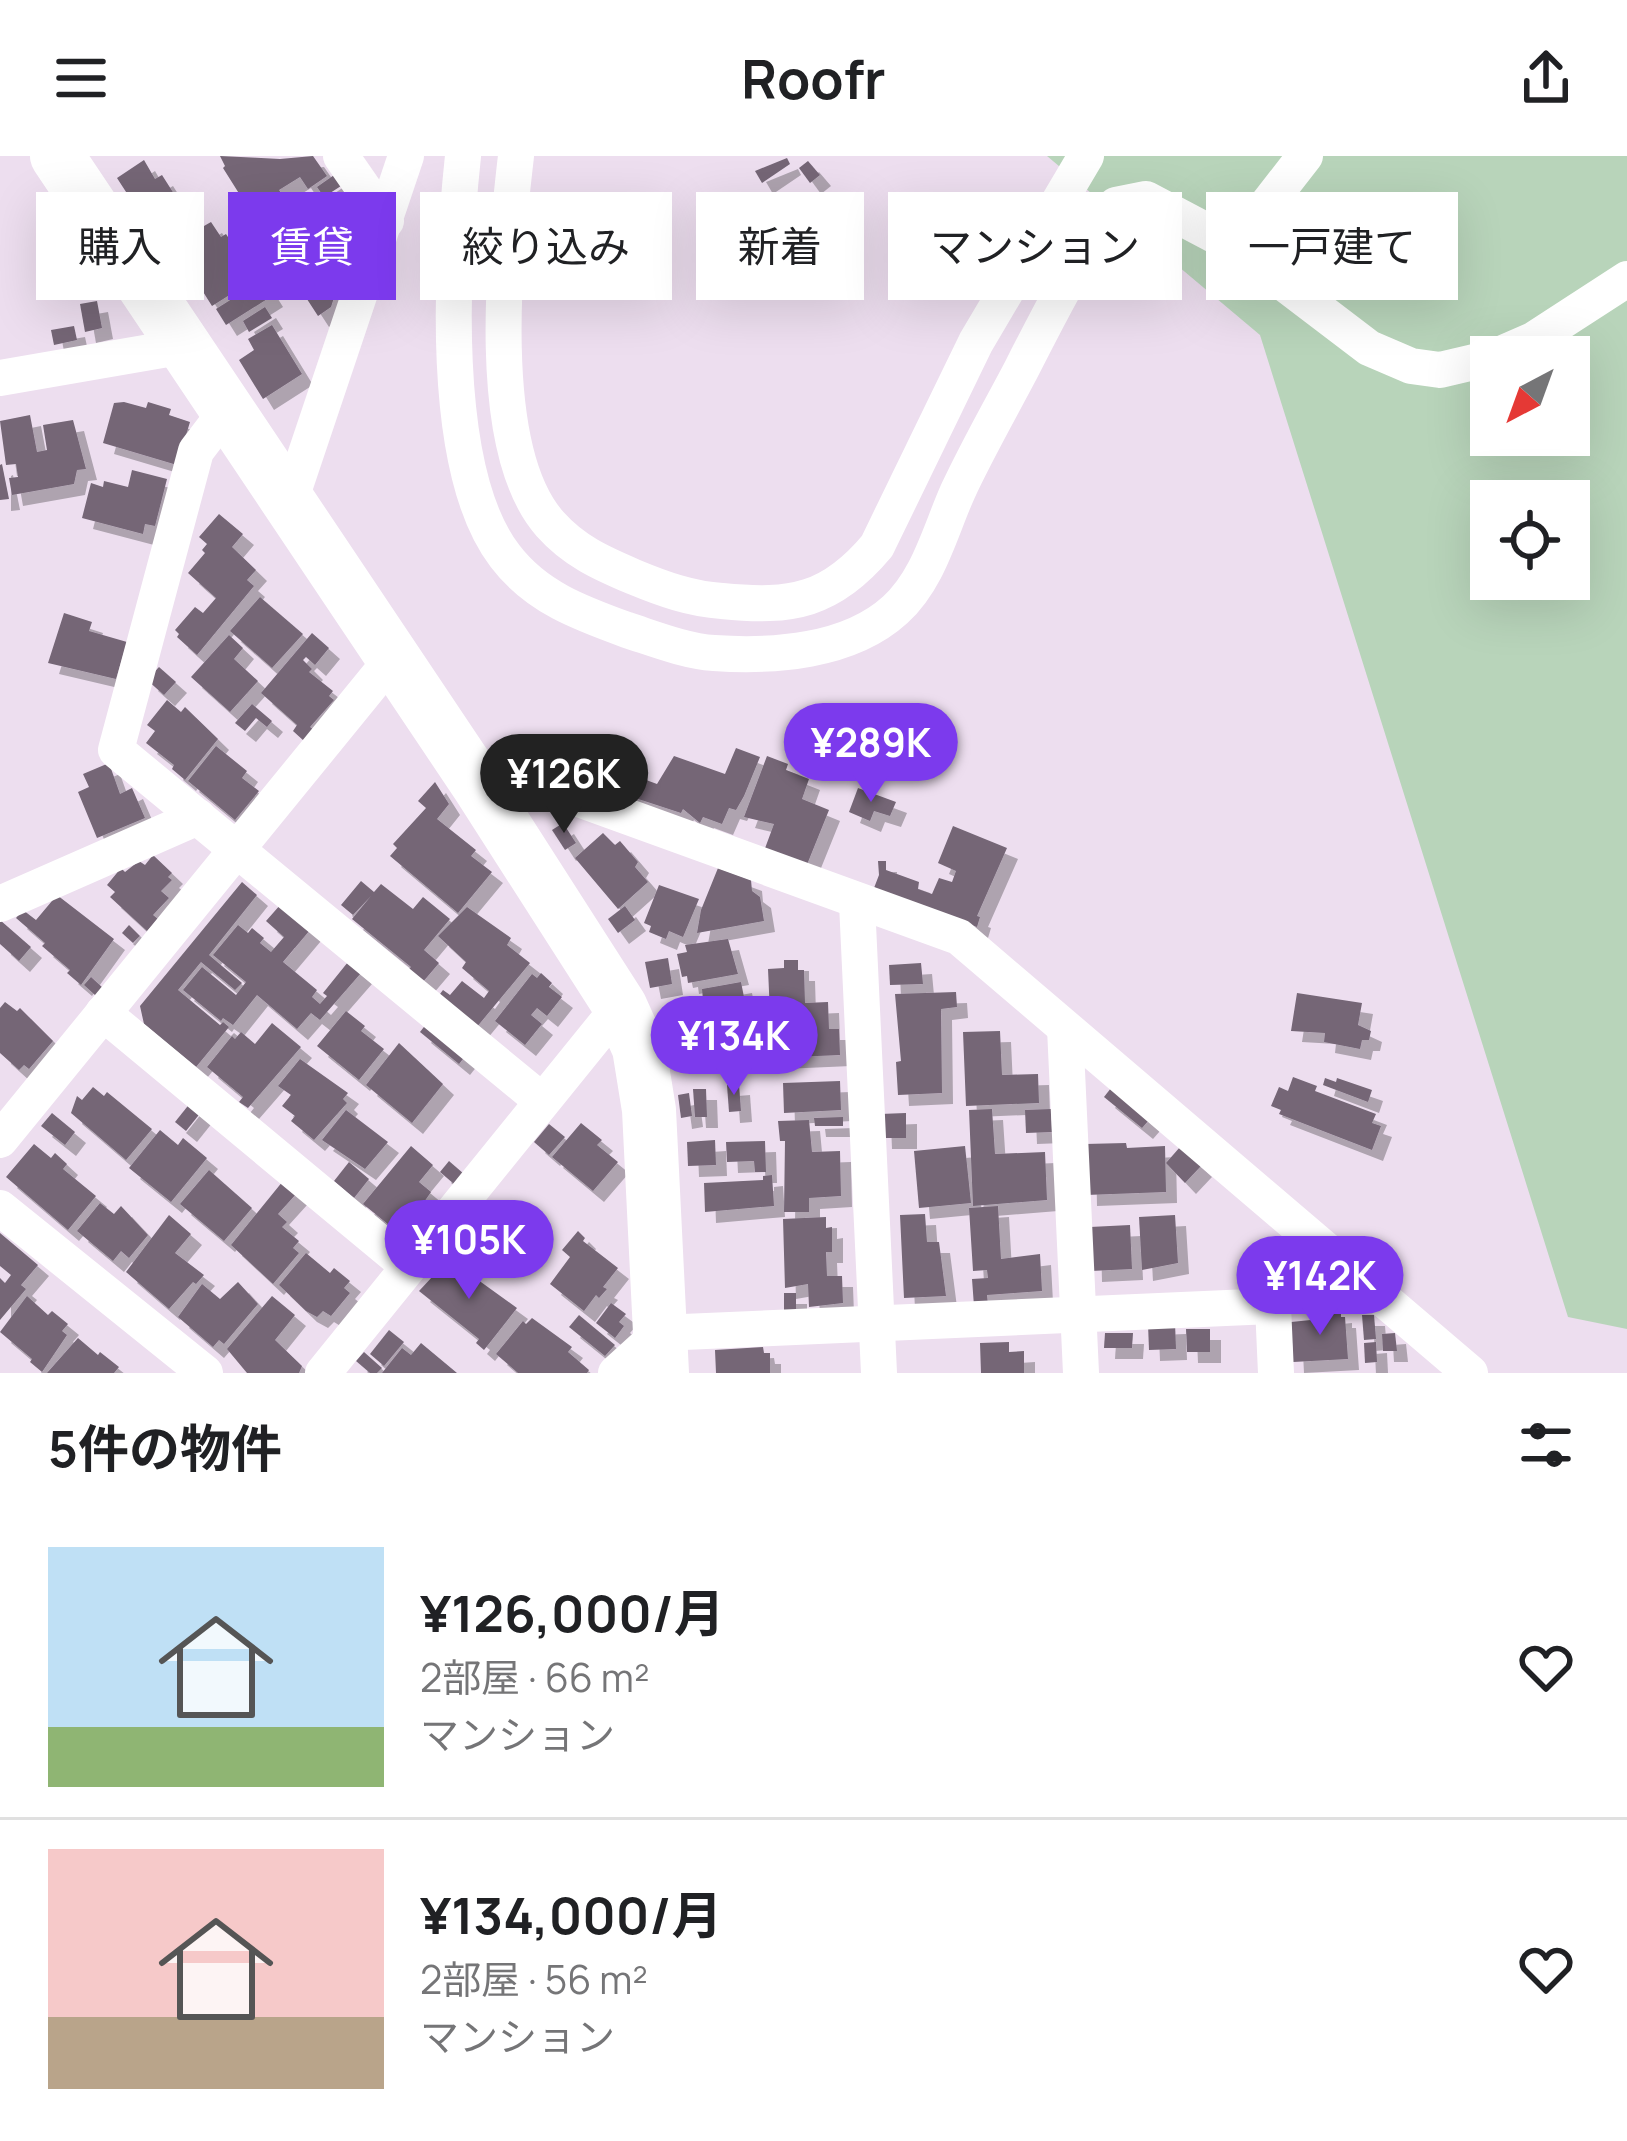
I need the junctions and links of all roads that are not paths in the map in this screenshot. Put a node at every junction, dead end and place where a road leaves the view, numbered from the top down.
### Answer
1 (57, 156) edge
2 (341, 156) edge
3 (406, 156) edge
4 (463, 156) edge
5 (516, 156) edge
6 (1086, 156) edge
7 (1305, 156) edge
8 (366, 192) edge
9 (395, 192) edge
10 (1277, 192) edge
11 (1206, 231) edge
12 (1627, 279) edge
13 (359, 300) edge
14 (1306, 300) edge
15 (1539, 336) edge
16 (185, 346) junction
17 (1470, 363) edge
18 (0, 378) edge
19 (228, 410) junction
20 (289, 504) junction
21 (392, 659) junction
22 (479, 786) junction
23 (198, 817) junction
24 (236, 849) junction
25 (857, 903) junction
26 (0, 904) edge
27 (620, 1006) junction
28 (103, 1013) junction
29 (1065, 1028) junction
30 (542, 1101) junction
31 (0, 1140) edge
32 (0, 1208) edge
33 (1323, 1250) junction
34 (408, 1266) junction
35 (1273, 1306) junction
36 (1078, 1316) junction
37 (877, 1323) junction
38 (661, 1353) edge
39 (205, 1373) edge
40 (322, 1373) edge
41 (616, 1373) edge
42 (879, 1373) edge
43 (1081, 1373) edge
44 (1276, 1373) edge
45 (1470, 1373) edge

1 - 16 street
2 - 8 street
3 - 9 street
4 - 11 street
5 - 6 street
7 - 10 street
12 - 15 street
13 - 20 street
14 - 17 street
16 - 18 street
16 - 19 street
19 - 20 street
19 - 23 street
20 - 21 street
21 - 22 street
21 - 24 street
22 - 25 street
22 - 27 street
23 - 24 street
23 - 26 street
24 - 28 street
24 - 30 street
25 - 29 street
25 - 37 street
27 - 30 street
27 - 38 street
28 - 31 street
28 - 34 street
29 - 33 street
29 - 36 street
30 - 34 street
32 - 39 street
33 - 35 street
33 - 45 street
34 - 40 street
35 - 36 street
35 - 44 street
36 - 37 street
36 - 43 street
37 - 38 street
37 - 42 street
38 - 41 street

